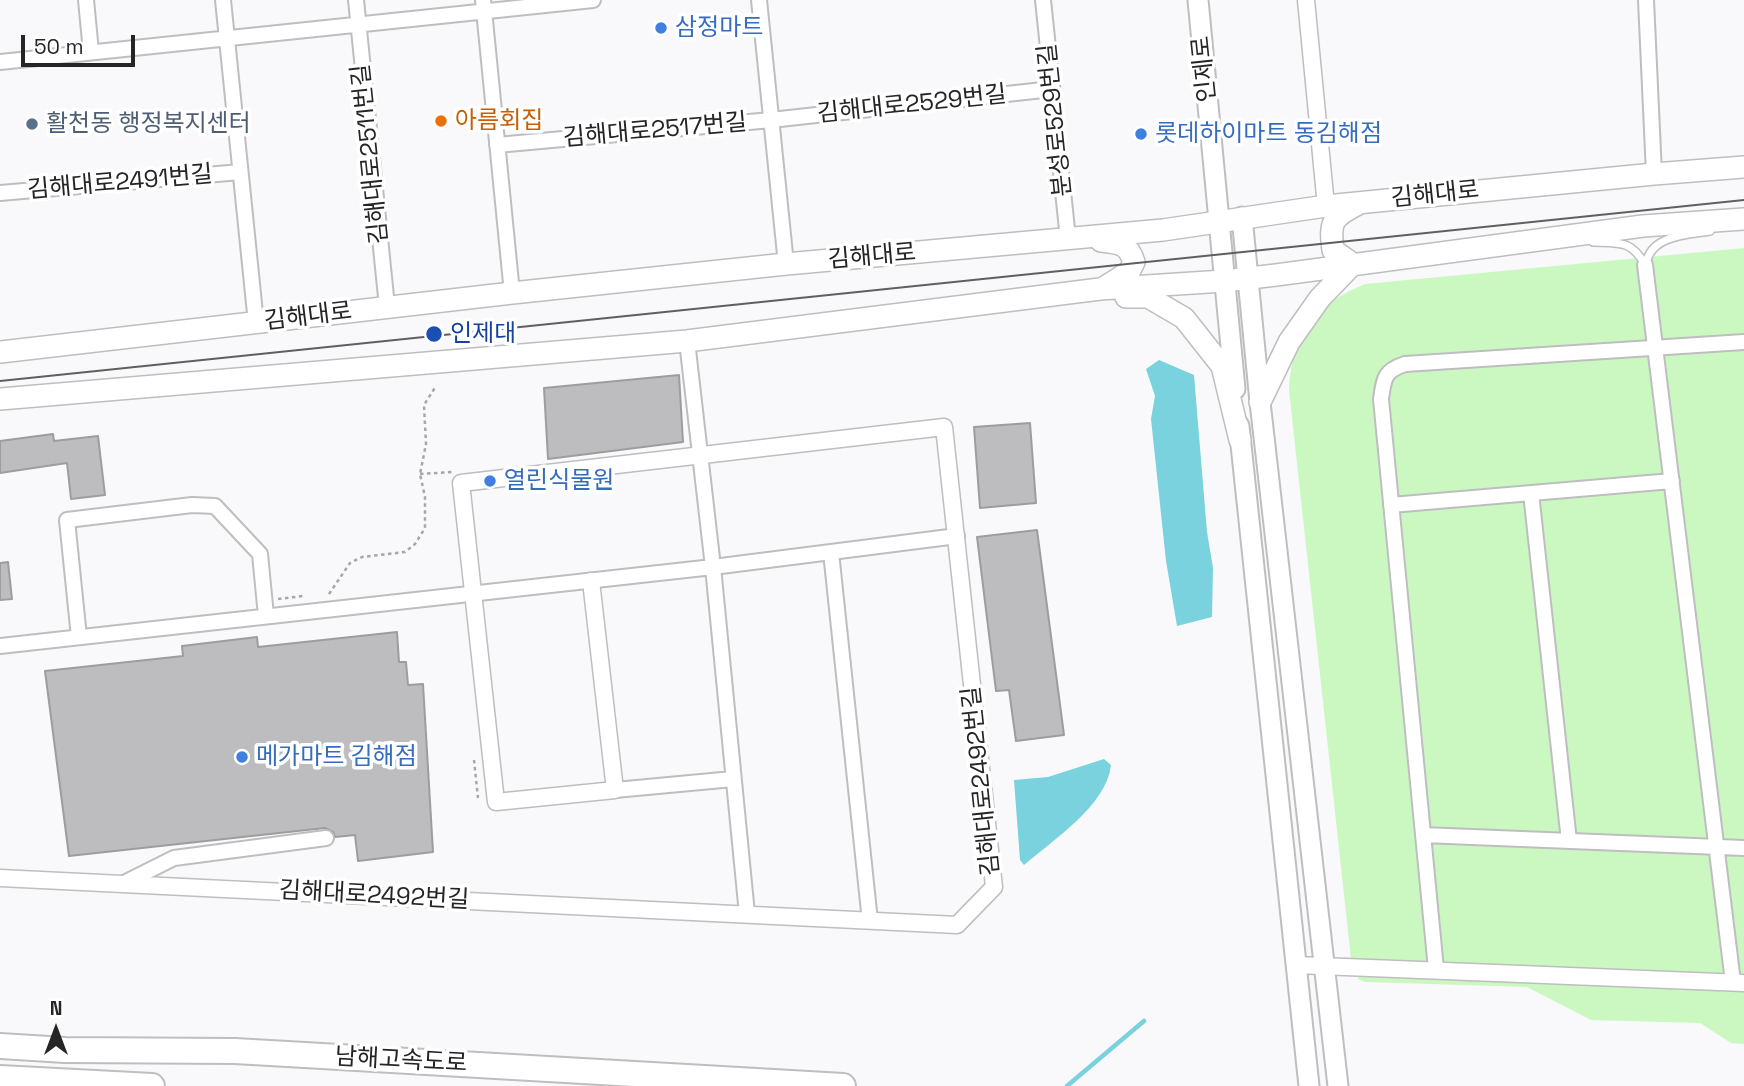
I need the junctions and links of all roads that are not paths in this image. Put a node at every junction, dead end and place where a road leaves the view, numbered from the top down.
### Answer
1 (86, 0) edge
2 (223, 0) edge
3 (356, 0) edge
4 (593, 0) edge
5 (759, 0) edge
6 (1043, 0) edge
7 (1198, 0) edge
8 (1306, 0) edge
9 (1646, 0) edge
10 (483, 6) edge
11 (359, 24) junction
12 (226, 38) junction
13 (91, 52) junction
14 (0, 62) edge
15 (1052, 89) junction
16 (771, 120) junction
17 (497, 145) junction
18 (1744, 167) edge
19 (240, 172) junction
20 (1654, 174) junction
21 (0, 193) edge
22 (1362, 202) junction
23 (1326, 206) junction
24 (1242, 217) junction
25 (1744, 219) edge
26 (1219, 222) junction
27 (1744, 225) edge
28 (1074, 239) junction
29 (1464, 249) junction
30 (786, 264) junction
31 (1353, 264) junction
32 (1645, 265) junction
33 (1248, 278) junction
34 (1224, 281) junction
35 (1100, 289) junction
36 (512, 293) junction
37 (1065, 294) junction
38 (387, 307) junction
39 (256, 323) junction
40 (687, 341) junction
41 (1744, 342) edge
42 (1656, 348) junction
43 (0, 352) edge
44 (0, 399) edge
45 (1260, 402) junction
46 (1240, 440) junction
47 (700, 454) junction
48 (1672, 481) junction
49 (1531, 493) junction
50 (1391, 505) junction
51 (957, 536) junction
52 (831, 552) junction
53 (713, 568) junction
54 (592, 581) junction
55 (474, 594) junction
56 (266, 616) junction
57 (79, 637) junction
58 (0, 646) edge
59 (733, 779) junction
60 (615, 790) junction
61 (1423, 835) junction
62 (326, 838) dead end
63 (1569, 841) junction
64 (1716, 847) junction
65 (1744, 848) edge
66 (0, 878) edge
67 (122, 884) junction
68 (747, 914) junction
69 (870, 920) junction
70 (1296, 965) junction
71 (1324, 966) junction
72 (1436, 969) junction
73 (1738, 982) edge
74 (0, 1031) edge
75 (0, 1046) edge
76 (235, 1051) junction
77 (0, 1079) edge
78 (152, 1086) edge
79 (843, 1086) edge
80 (1309, 1086) edge
81 (1338, 1086) edge

1 - 13 street
2 - 12 street
3 - 11 street, 김해대로2511번길
4 - 10 street
5 - 16 street
6 - 15 street, 분성로529번길
7 - 26 main road, 인제로
8 - 23 street
9 - 20 street
10 - 11 street
10 - 17 street
11 - 12 street
11 - 38 street, 김해대로2511번길
12 - 13 street
12 - 19 street
13 - 14 street
15 - 16 street, 김해대로2529번길
15 - 28 street, 분성로529번길
16 - 17 street, 김해대로2517번길
16 - 30 street
17 - 36 street
18 - 20 main road, 김해대로
19 - 21 street, 김해대로2491번길
19 - 39 street
20 - 22 main road, 김해대로
22 - 23 main road, 김해대로
22 - 31 main road
23 - 24 main road, 김해대로
24 - 26 main road, 김해대로
24 - 33 main road
25 - 29 main road
26 - 28 main road, 김해대로
26 - 34 main road, 인제로
27 - 32 lane
28 - 30 main road, 김해대로
28 - 35 main road
29 - 31 main road
29 - 32 lane
30 - 36 main road, 김해대로
31 - 33 main road
31 - 45 main road
32 - 42 street
33 - 34 main road
33 - 45 main road
34 - 35 main road
34 - 46 main road, 인제로
35 - 37 main road
36 - 38 main road, 김해대로
37 - 40 main road
37 - 46 main road
38 - 39 main road, 김해대로
39 - 43 main road, 김해대로
40 - 44 main road
40 - 47 street
41 - 42 street
42 - 48 street
42 - 50 street
45 - 71 main road
46 - 70 main road, 인제로
47 - 51 street, 김해대로2492번길
47 - 53 street
47 - 55 street, 김해대로2492번길
48 - 49 street
48 - 64 street
49 - 50 street
49 - 63 street
50 - 61 street
51 - 52 street
51 - 69 street, 김해대로2492번길
52 - 53 street
52 - 69 street
53 - 54 street
53 - 59 street
54 - 55 street
54 - 60 street
55 - 56 street
55 - 60 street, 김해대로2492번길
56 - 57 street
56 - 57 street
57 - 58 street
59 - 60 street, 김해대로2492번길
59 - 68 street
61 - 63 street
61 - 72 street
62 - 67 street
63 - 64 street
64 - 65 street
64 - 73 street
66 - 67 street, 김해대로2492번길
67 - 68 street, 김해대로2492번길
68 - 69 street, 김해대로2492번길
70 - 71 street
70 - 80 main road, 인제로
71 - 72 street
71 - 81 main road
72 - 73 street
74 - 76 highway
75 - 76 highway, 남해고속도로
76 - 79 highway, 남해고속도로
77 - 78 highway

